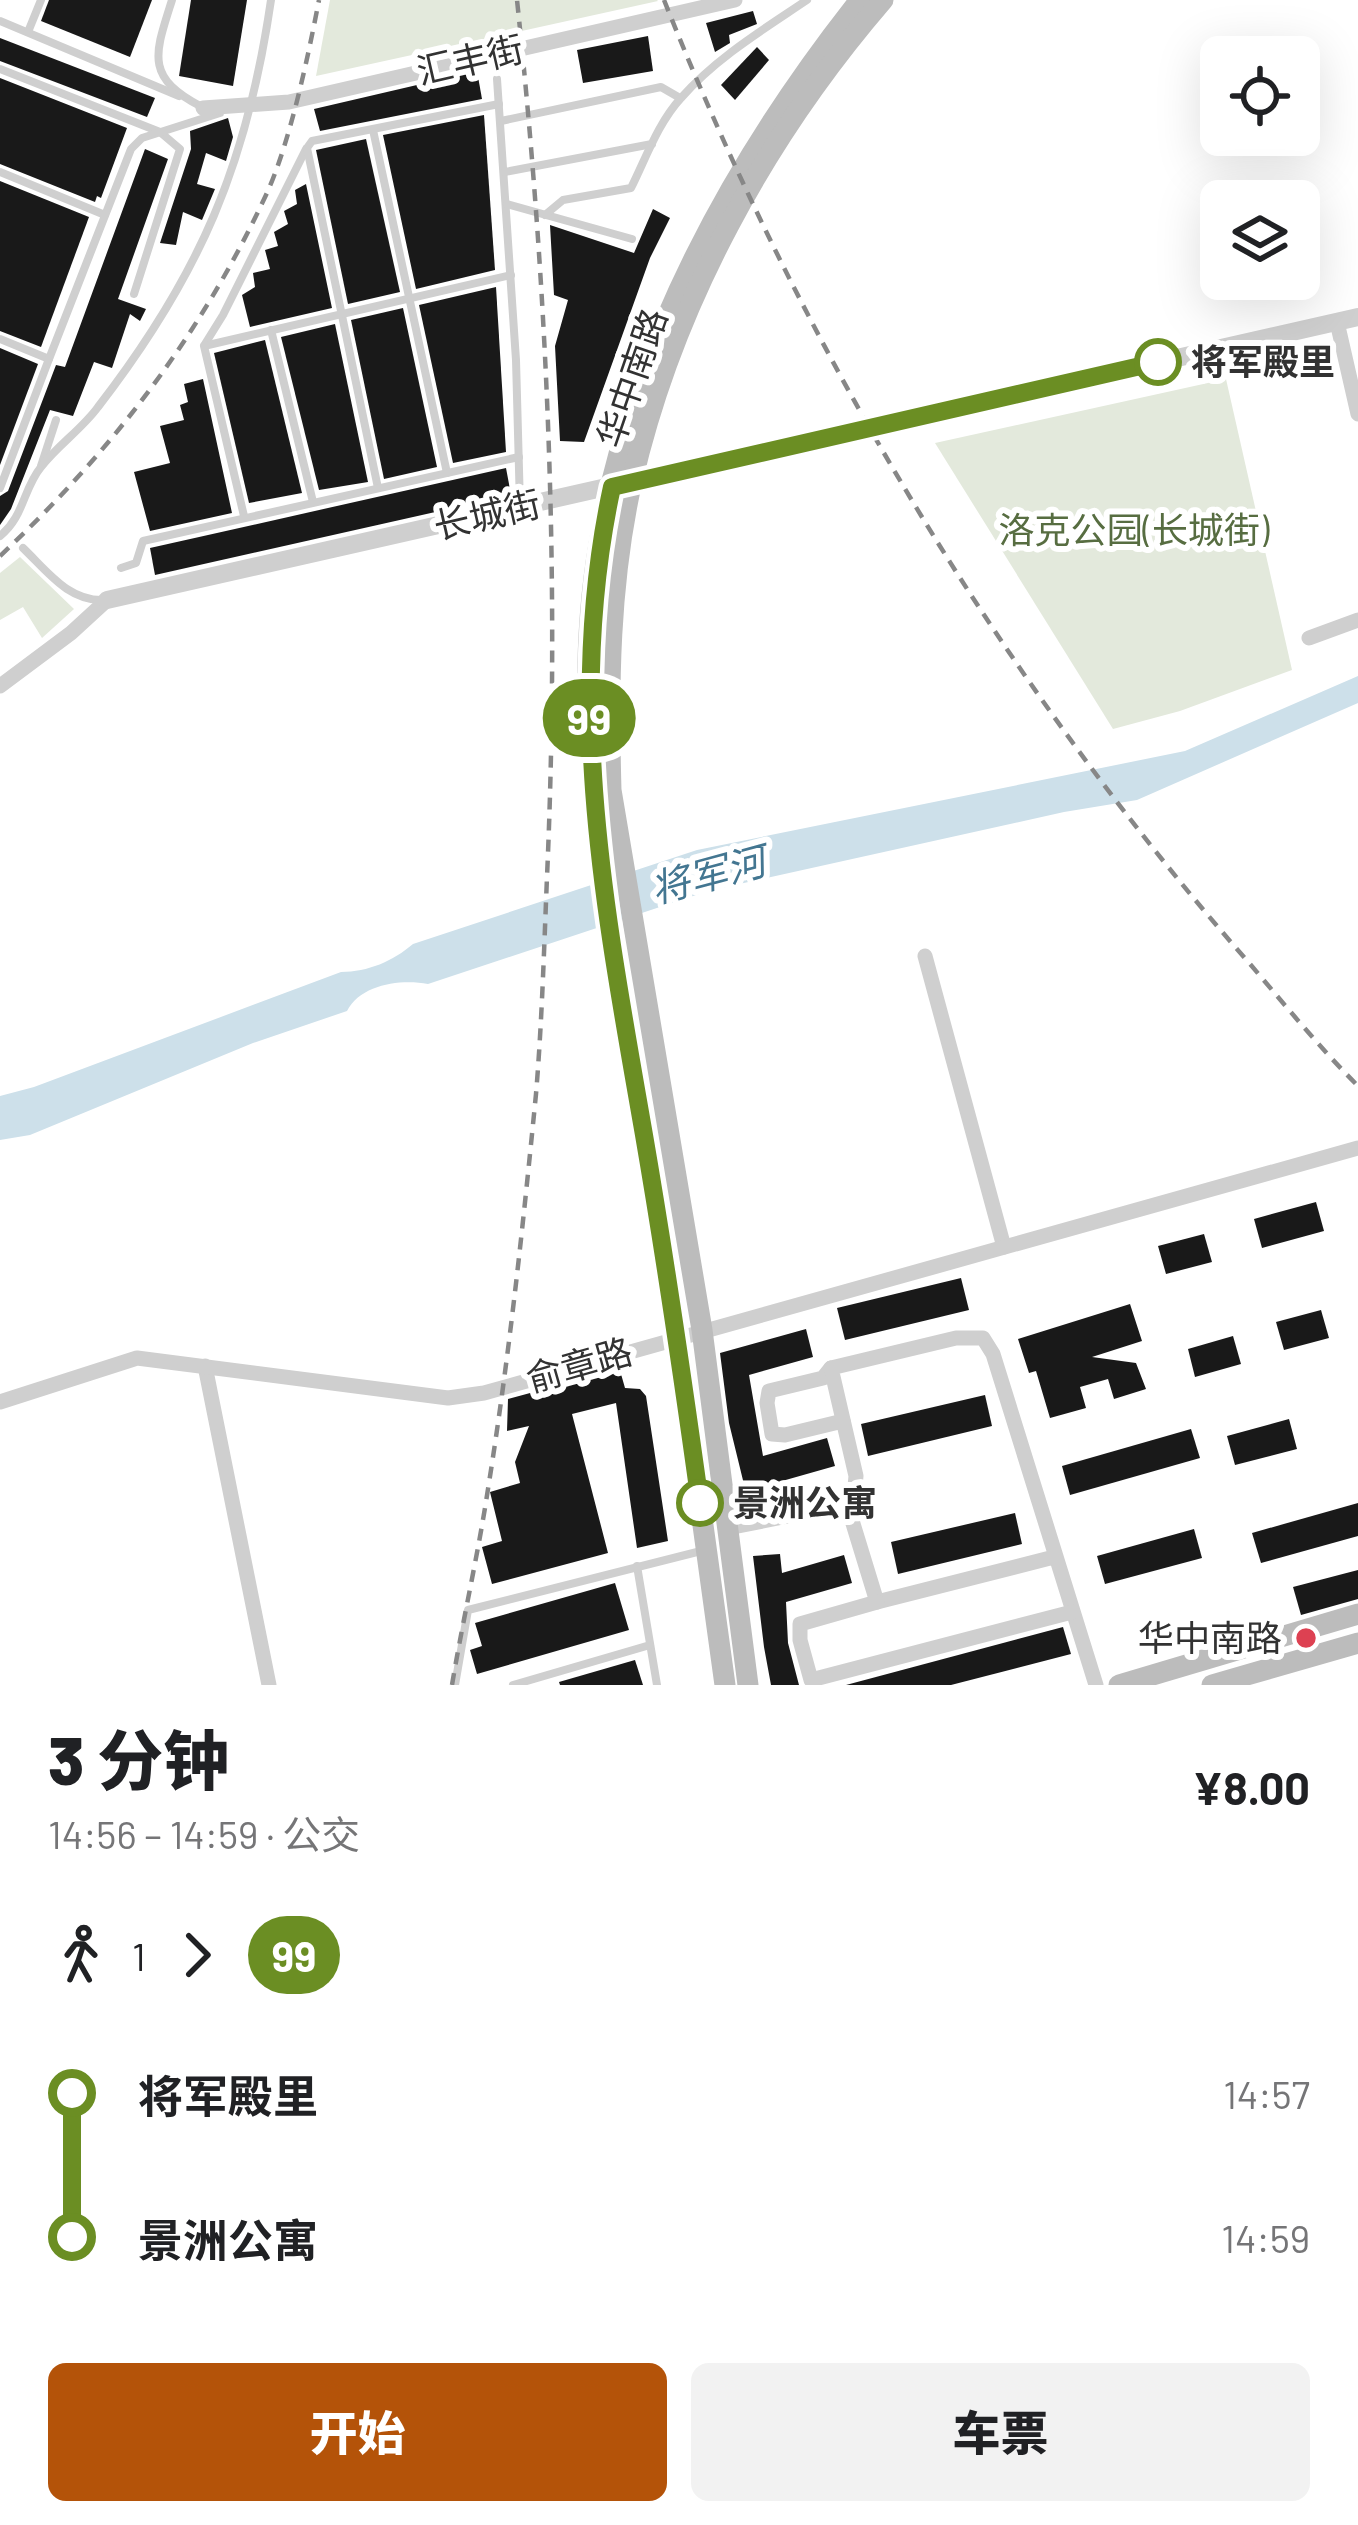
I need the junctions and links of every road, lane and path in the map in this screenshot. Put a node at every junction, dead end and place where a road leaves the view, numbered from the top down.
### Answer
1 (41, 0) edge
2 (172, 0) edge
3 (272, 0) edge
4 (735, 0) edge
5 (807, 0) edge
6 (860, 0) edge
7 (883, 0) edge
8 (0, 21) edge
9 (28, 32) junction
10 (0, 69) edge
11 (497, 80) dead end
12 (179, 96) junction
13 (680, 98) junction
14 (500, 104) junction
15 (253, 106) junction
16 (203, 108) joint
17 (233, 108) junction
18 (501, 121) junction
19 (374, 130) junction
20 (160, 132) junction
21 (653, 143) junction
22 (307, 148) junction
23 (0, 172) edge
24 (505, 172) junction
25 (507, 204) junction
26 (545, 214) junction
27 (105, 215) junction
28 (632, 239) dead end
29 (511, 275) junction
30 (134, 294) dead end
31 (410, 298) junction
32 (340, 314) junction
33 (1358, 317) edge
34 (1336, 322) junction
35 (271, 330) junction
36 (0, 339) edge
37 (204, 346) junction
38 (49, 359) junction
39 (1358, 411) edge
40 (56, 420) dead end
41 (518, 458) junction
42 (41, 467) junction
43 (447, 473) junction
44 (622, 484) junction
45 (0, 488) edge
46 (378, 488) junction
47 (313, 502) junction
48 (520, 507) junction
49 (244, 516) junction
50 (5, 534) edge
51 (23, 548) dead end
52 (121, 568) dead end
53 (106, 600) junction
54 (1358, 620) edge
55 (1310, 638) dead end
56 (0, 686) edge
57 (610, 862) junction
58 (925, 956) dead end
59 (1358, 1148) edge
60 (1004, 1246) junction
61 (702, 1330) junction
62 (676, 1337) junction
63 (205, 1366) junction
64 (831, 1368) junction
65 (0, 1402) edge
66 (843, 1421) junction
67 (847, 1504) junction
68 (728, 1528) junction
69 (706, 1550) junction
70 (1054, 1557) junction
71 (637, 1566) junction
72 (877, 1602) junction
73 (1072, 1612) junction
74 (1358, 1614) edge
75 (1358, 1643) edge
76 (650, 1645) junction
77 (269, 1685) edge
78 (455, 1685) edge
79 (513, 1685) edge
80 (657, 1685) edge
81 (725, 1685) edge
82 (748, 1685) edge
83 (1096, 1685) edge
84 (1119, 1685) edge
85 (1212, 1685) edge

1 - 9 lane
2 - 12 lane
3 - 15 lane
4 - 15 street, 汇丰街
5 - 13 lane
6 - 44 main road, 华中南路
7 - 44 main road, 华中南路
8 - 9 lane
9 - 12 lane
10 - 20 lane
11 - 14 lane
12 - 16 lane
13 - 18 lane
13 - 21 lane
14 - 18 lane
14 - 19 lane
15 - 17 street, 汇丰街
15 - 42 lane
16 - 17 street, 汇丰街
17 - 20 lane
18 - 24 lane
19 - 22 lane
19 - 31 lane
20 - 27 lane
20 - 30 lane
21 - 24 lane
21 - 26 lane
22 - 32 lane
22 - 37 lane
23 - 27 lane
24 - 25 lane
25 - 26 lane
25 - 29 lane
26 - 28 lane
27 - 38 lane
29 - 31 lane
29 - 41 lane
31 - 32 lane
31 - 43 lane
32 - 35 lane
32 - 46 lane
33 - 34 street, 长城街
34 - 39 street
34 - 44 street, 长城街
35 - 37 lane
35 - 47 lane
36 - 38 lane
37 - 49 lane
38 - 45 lane
40 - 42 lane
41 - 43 lane
41 - 48 lane
42 - 50 lane
43 - 46 lane
44 - 48 street, 长城街
44 - 57 main road, 华中南路
46 - 47 lane
47 - 49 lane
48 - 53 street, 长城街
49 - 52 lane
51 - 53 lane
53 - 56 street
54 - 55 street
57 - 61 main road, 华中南路
57 - 62 main road, 华中南路
58 - 60 street
59 - 60 street, 俞章路
60 - 61 street, 俞章路
61 - 62 street, 俞章路
61 - 68 main road, 华中南路
62 - 63 street, 俞章路
62 - 69 main road, 华中南路
63 - 65 street, 俞章路
63 - 77 street
64 - 66 street
64 - 66 street
64 - 70 street
66 - 67 street
67 - 68 street
67 - 72 street
68 - 82 main road, 华中南路
69 - 71 lane
69 - 81 main road, 华中南路
70 - 72 street
70 - 73 street
71 - 76 lane
71 - 78 lane
72 - 73 street
73 - 83 street
74 - 84 main road
75 - 85 main road
76 - 79 lane
76 - 80 lane

